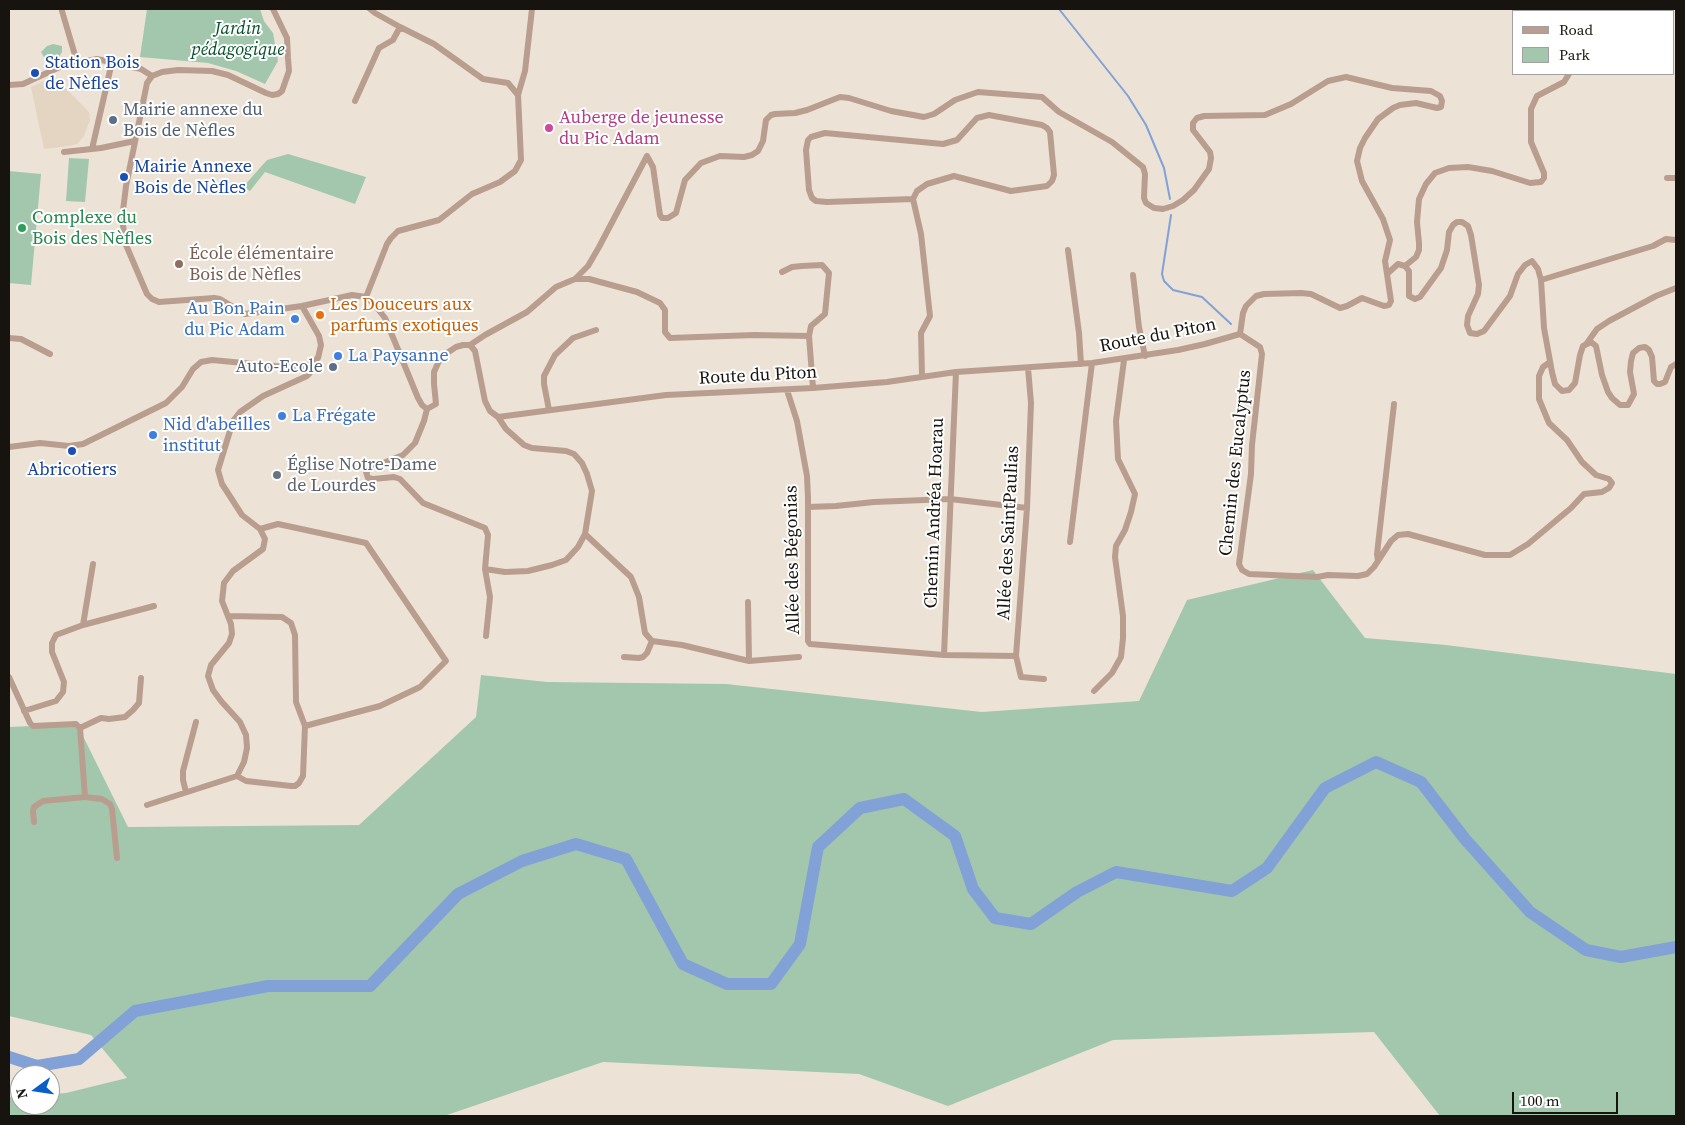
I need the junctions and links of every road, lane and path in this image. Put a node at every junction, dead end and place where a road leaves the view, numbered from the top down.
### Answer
1 (273, 9) edge
2 (370, 9) edge
3 (532, 9) edge
4 (62, 11) dead end
5 (400, 27) junction
6 (77, 62) junction
7 (112, 62) junction
8 (1568, 75) edge
9 (152, 76) junction
10 (9, 85) edge
11 (518, 96) junction
12 (355, 101) dead end
13 (135, 141) junction
14 (92, 149) junction
15 (64, 152) dead end
16 (1667, 178) dead end
17 (1676, 178) edge
18 (914, 199) junction
19 (1676, 240) edge
20 (1068, 250) dead end
21 (1405, 266) junction
22 (782, 272) dead end
23 (1387, 274) junction
24 (1133, 275) dead end
25 (575, 279) junction
26 (1540, 280) junction
27 (1676, 288) edge
28 (366, 297) junction
29 (302, 306) junction
30 (596, 330) dead end
31 (1240, 334) junction
32 (809, 336) junction
33 (9, 338) edge
34 (1587, 343) junction
35 (470, 345) junction
36 (50, 354) dead end
37 (1145, 356) junction
38 (1124, 360) junction
39 (1550, 362) junction
40 (1081, 364) junction
41 (1092, 364) junction
42 (1676, 364) edge
43 (308, 365) junction
44 (1028, 368) junction
45 (956, 372) junction
46 (922, 376) junction
47 (813, 388) junction
48 (787, 390) junction
49 (1394, 404) dead end
50 (427, 409) junction
51 (549, 410) junction
52 (498, 417) junction
53 (9, 447) edge
54 (950, 499) junction
55 (808, 506) junction
56 (1027, 508) junction
57 (260, 529) junction
58 (585, 534) junction
59 (1070, 542) dead end
60 (1378, 561) junction
61 (93, 564) dead end
62 (485, 569) junction
63 (748, 602) dead end
64 (154, 606) dead end
65 (228, 616) junction
66 (83, 625) junction
67 (486, 636) dead end
68 (652, 640) junction
69 (944, 655) junction
70 (1016, 656) junction
71 (624, 657) dead end
72 (799, 657) dead end
73 (749, 661) junction
74 (9, 677) edge
75 (141, 678) dead end
76 (1044, 679) dead end
77 (1094, 691) dead end
78 (24, 711) junction
79 (196, 722) dead end
80 (305, 726) junction
81 (80, 728) junction
82 (237, 776) junction
83 (186, 792) junction
84 (85, 797) junction
85 (147, 805) dead end
86 (34, 822) dead end
87 (117, 858) dead end

1 - 9 street
2 - 5 street
3 - 11 street
4 - 6 street
5 - 11 street
5 - 12 street
6 - 7 street
6 - 10 street
7 - 9 street
7 - 14 street
8 - 21 street
9 - 13 street
11 - 28 street
13 - 14 street
13 - 29 street
14 - 15 street
16 - 17 street
18 - 18 street
18 - 46 street
19 - 26 street
20 - 40 street
21 - 23 street
21 - 26 street
22 - 32 street
23 - 25 street
23 - 31 street, Route du Piton
24 - 37 street
25 - 32 street
25 - 35 street
26 - 39 street
27 - 34 street
28 - 29 street
28 - 50 street
29 - 43 street
30 - 51 street
31 - 37 street, Route du Piton
31 - 60 street, Chemin des Eucalyptus
32 - 47 street
33 - 36 street
34 - 39 street
34 - 42 street
35 - 50 street
35 - 52 street
37 - 38 street, Route du Piton
38 - 41 street, Route du Piton
38 - 77 street
39 - 60 street, Chemin des Eucalyptus
40 - 41 street, Route du Piton
40 - 44 street, Route du Piton
41 - 59 street
43 - 53 street
43 - 57 street
44 - 45 street, Route du Piton
44 - 56 street, Allée des SaintPaulias
45 - 46 street, Route du Piton
45 - 54 street, Chemin Andréa Hoarau
46 - 47 street, Route du Piton
47 - 48 street, Route du Piton
48 - 51 street, Route du Piton
48 - 55 street, Allée des Bégonias
49 - 60 street
50 - 62 street
51 - 52 street, Route du Piton
52 - 58 street
54 - 55 street
54 - 56 street
54 - 69 street, Chemin Andréa Hoarau
55 - 69 street, Allée des Bégonias
56 - 70 street, Allée des SaintPaulias
57 - 65 street
57 - 80 street
58 - 62 street
58 - 68 street
61 - 66 street
62 - 67 street
63 - 73 street
64 - 66 street
65 - 80 street
65 - 82 street
66 - 78 street
68 - 71 street
68 - 73 street
69 - 70 street, Allée des Bégonias
70 - 76 street, Allée des SaintPaulias
72 - 73 street
74 - 78 street
75 - 81 street
78 - 81 street
79 - 83 street
80 - 82 street
81 - 84 street
82 - 83 street
83 - 85 street
84 - 86 street
84 - 87 street

